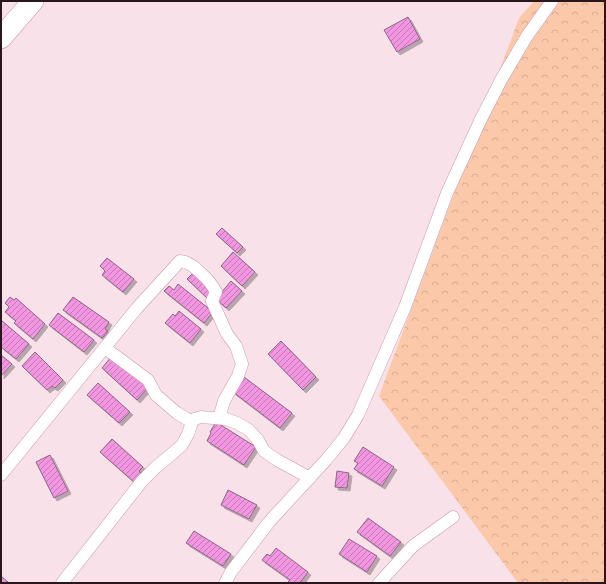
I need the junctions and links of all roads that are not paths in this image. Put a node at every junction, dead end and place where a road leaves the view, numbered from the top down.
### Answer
1 (33, 1) edge
2 (552, 1) edge
3 (3, 32) edge
4 (105, 348) junction
5 (219, 418) junction
6 (192, 422) junction
7 (1, 475) edge
8 (310, 478) junction
9 (453, 517) dead end
10 (62, 583) edge
11 (225, 583) edge
12 (379, 583) edge

1 - 3 highway
2 - 8 street
4 - 5 street
4 - 6 street
4 - 7 street
5 - 6 street
5 - 8 street
6 - 10 street
8 - 11 street
9 - 12 street

